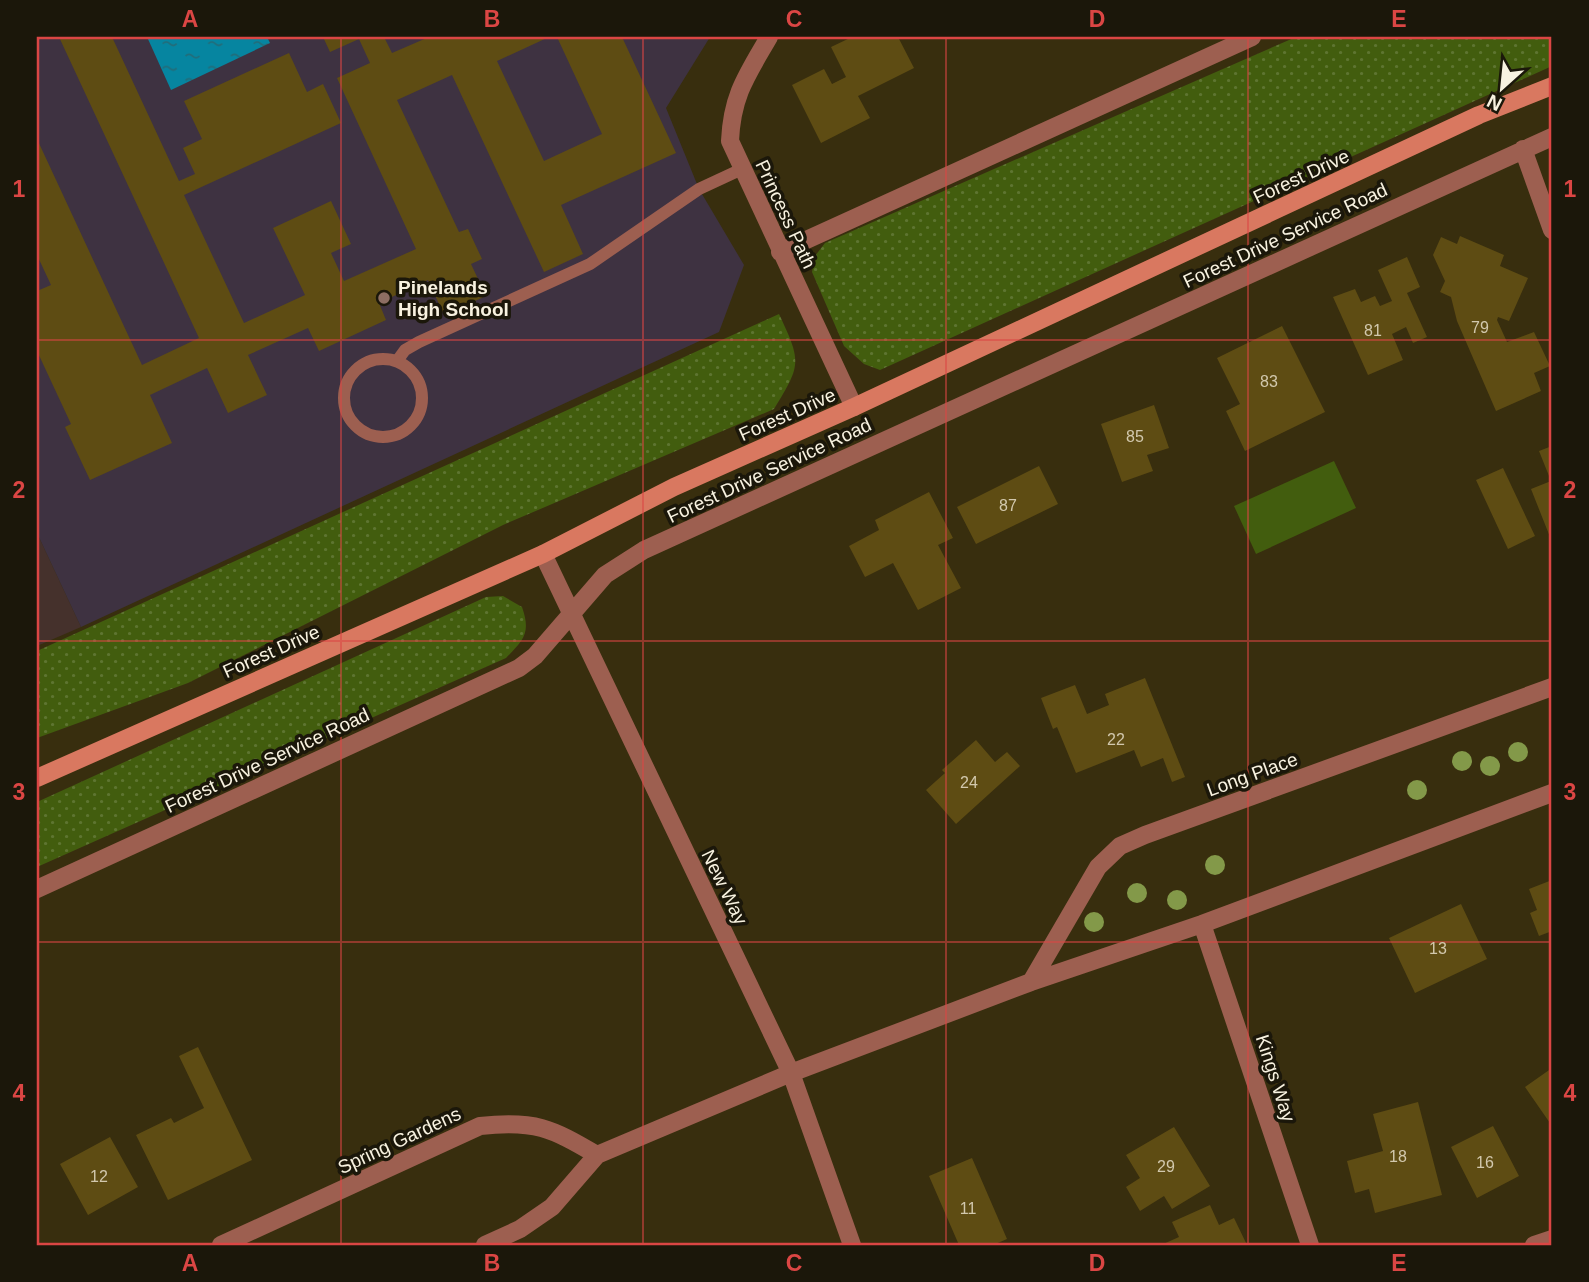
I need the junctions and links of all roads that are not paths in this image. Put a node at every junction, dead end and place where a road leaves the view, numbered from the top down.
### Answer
1 (769, 37) edge
2 (1252, 37) edge
3 (1552, 86) edge
4 (1552, 137) edge
5 (1522, 149) junction
6 (742, 169) junction
7 (1552, 230) edge
8 (780, 252) junction
9 (397, 361) junction
10 (854, 407) junction
11 (543, 554) junction
12 (571, 615) junction
13 (1552, 687) edge
14 (37, 778) edge
15 (1552, 793) edge
16 (37, 889) edge
17 (1202, 924) junction
18 (1031, 982) junction
19 (791, 1073) junction
20 (597, 1156) junction
21 (1552, 1239) edge
22 (221, 1245) edge
23 (485, 1245) edge
24 (852, 1245) edge
25 (1310, 1245) edge
26 (1534, 1245) edge

1 - 6 street, Princess Path
2 - 8 street
3 - 10 main road, Forest Drive
4 - 5 street, Forest Drive Service Road
5 - 7 street
5 - 12 street, Forest Drive Service Road
6 - 8 street, Princess Path
6 - 9 lane
8 - 10 street, Princess Path
9 - 9 lane
10 - 11 main road, Forest Drive
11 - 12 street, New Way
11 - 14 main road, Forest Drive
12 - 16 street, Forest Drive Service Road
12 - 19 street, New Way
13 - 18 street, Long Place
15 - 17 street
17 - 18 street
17 - 25 street, Kings Way
18 - 19 street
19 - 20 street
19 - 24 street, New Way
20 - 22 street, Spring Gardens
20 - 23 street
21 - 26 street

